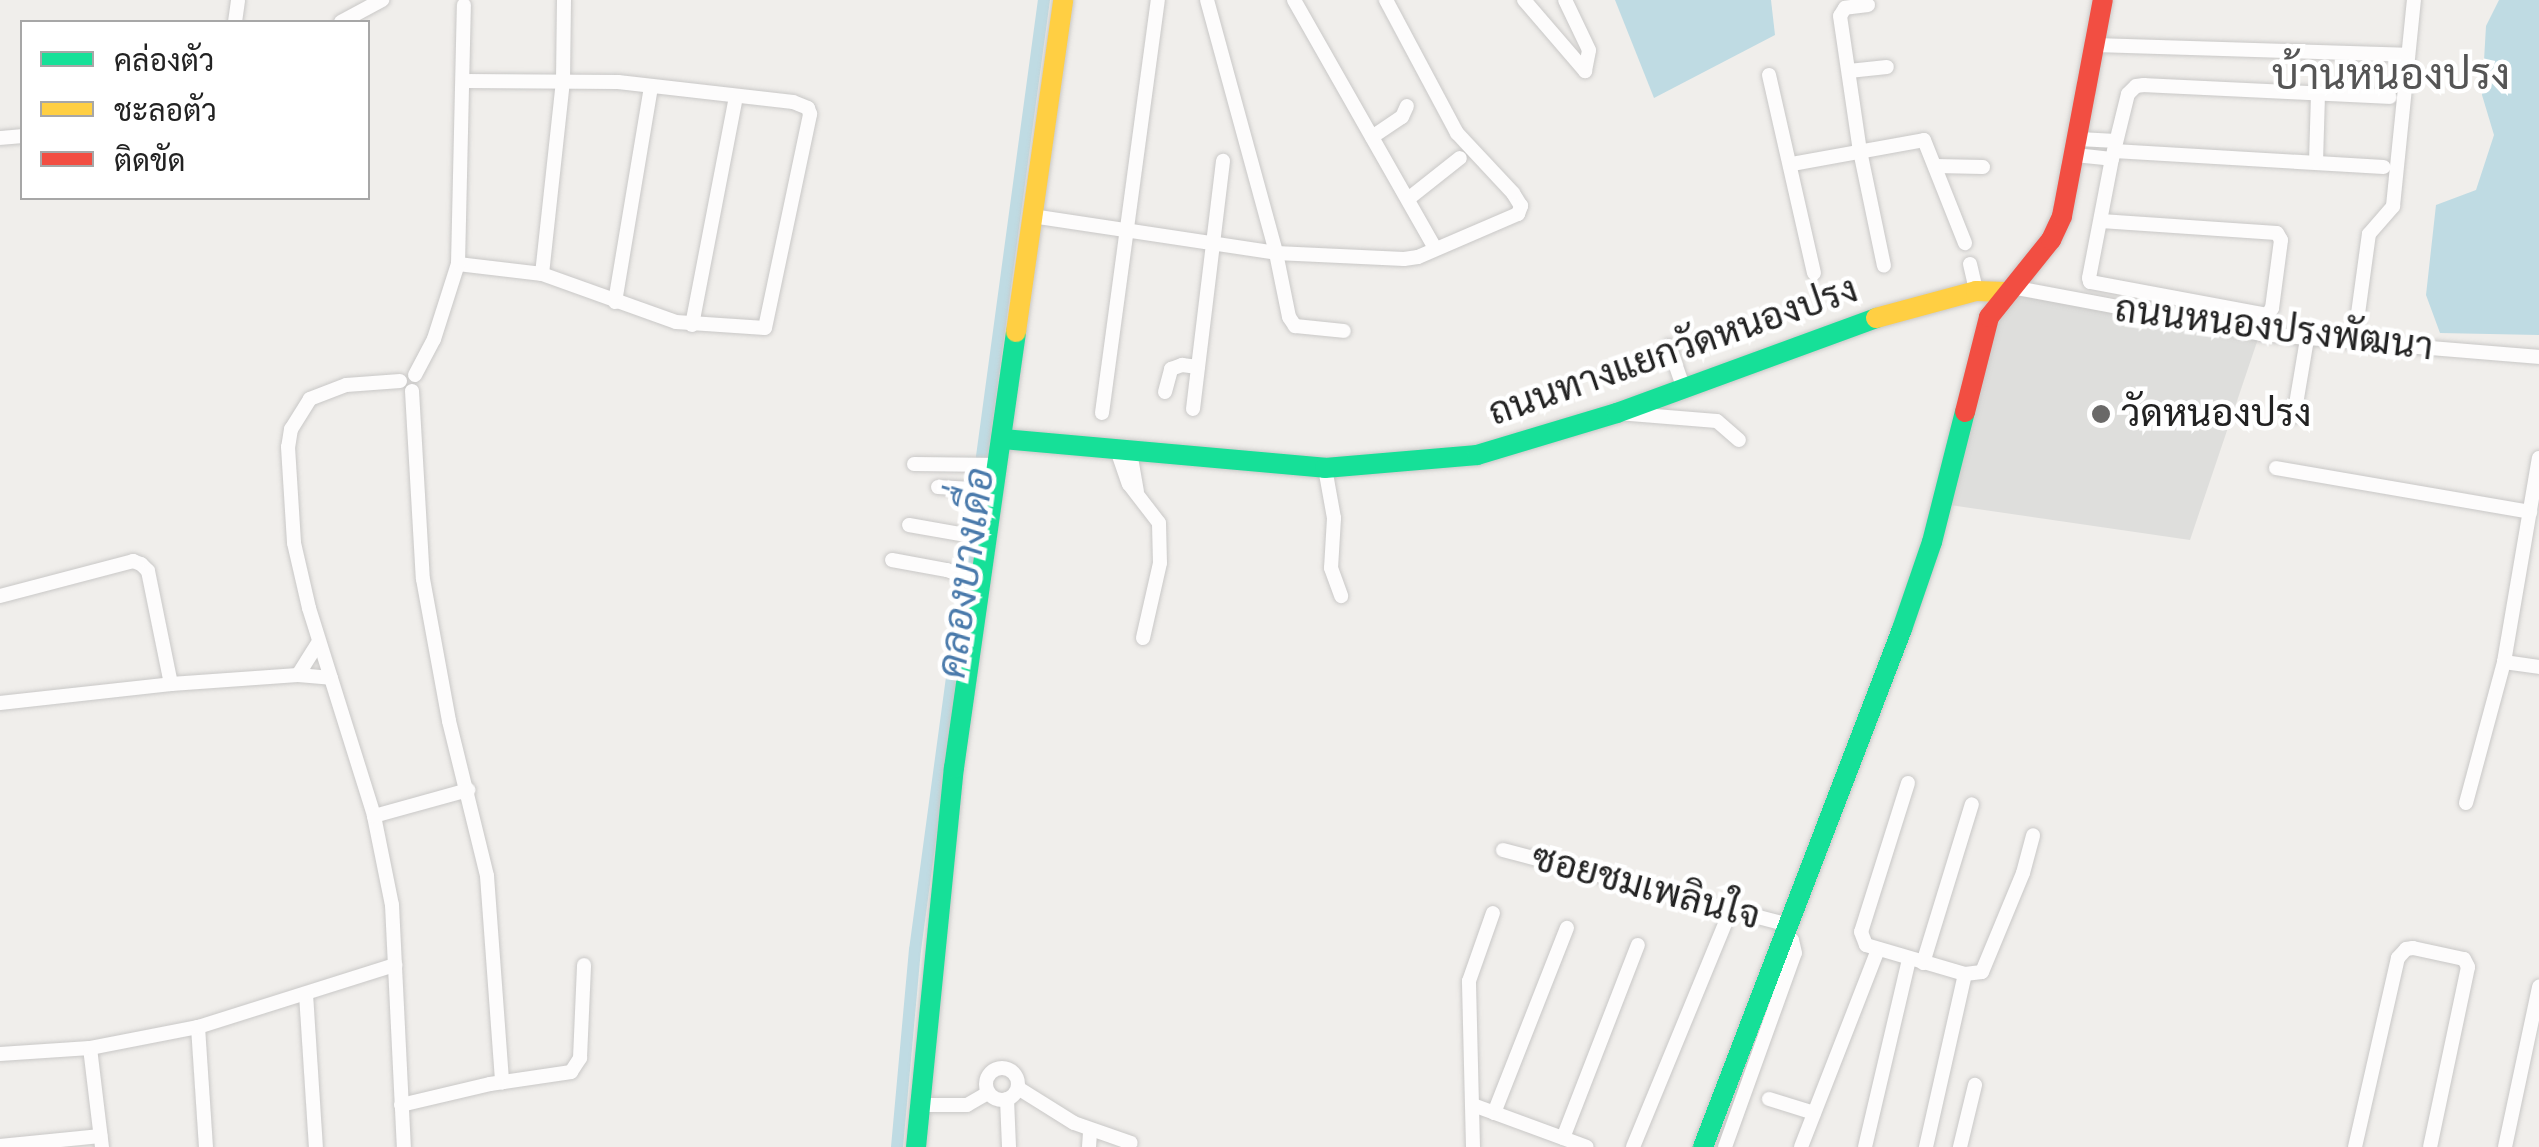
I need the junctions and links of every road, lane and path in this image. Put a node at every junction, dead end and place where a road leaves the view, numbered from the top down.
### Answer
1 (382, 0) edge
2 (564, 0) edge
3 (1063, 0) edge
4 (1158, 0) edge
5 (1207, 0) edge
6 (1294, 0) edge
7 (1386, 0) edge
8 (1524, 0) edge
9 (1565, 0) edge
10 (2103, 0) edge
11 (2414, 0) edge
12 (464, 5) dead end
13 (1868, 5) dead end
14 (345, 20) edge
15 (2094, 45) junction
16 (2407, 55) junction
17 (1887, 67) dead end
18 (1848, 71) junction
19 (1769, 75) dead end
20 (464, 81) junction
21 (563, 81) junction
22 (651, 86) junction
23 (2318, 94) junction
24 (736, 96) junction
25 (2390, 97) dead end
26 (1406, 106) dead end
27 (1372, 136) junction
28 (2077, 147) junction
29 (2114, 150) junction
30 (1860, 151) junction
31 (1460, 158) dead end
32 (1223, 160) dead end
33 (2316, 162) junction
34 (1792, 164) junction
35 (1936, 166) junction
36 (1983, 167) dead end
37 (2384, 167) dead end
38 (1408, 199) junction
39 (1032, 216) junction
40 (2101, 221) junction
41 (1128, 230) junction
42 (1965, 243) dead end
43 (1213, 244) junction
44 (1435, 248) junction
45 (1276, 253) junction
46 (458, 264) junction
47 (1884, 266) dead end
48 (1814, 273) dead end
49 (542, 274) junction
50 (2009, 290) junction
51 (616, 302) junction
52 (692, 325) junction
53 (1344, 331) dead end
54 (2308, 339) junction
55 (2354, 343) junction
56 (1668, 346) dead end
57 (2539, 357) edge
58 (1198, 367) junction
59 (409, 382) junction
60 (1682, 384) junction
61 (1164, 392) dead end
62 (1193, 409) dead end
63 (1102, 413) dead end
64 (1618, 413) junction
65 (2294, 416) dead end
66 (1002, 440) junction
67 (1739, 440) dead end
68 (1124, 451) junction
69 (2539, 458) edge
70 (914, 464) dead end
71 (988, 465) junction
72 (1324, 468) junction
73 (2276, 468) dead end
74 (938, 487) dead end
75 (986, 489) junction
76 (2530, 512) junction
77 (910, 525) dead end
78 (978, 538) junction
79 (892, 560) dead end
80 (973, 580) junction
81 (0, 596) edge
82 (1342, 596) dead end
83 (1143, 638) dead end
84 (319, 642) junction
85 (2504, 662) junction
86 (2539, 667) edge
87 (298, 675) junction
88 (331, 678) junction
89 (171, 684) junction
90 (0, 704) edge
91 (1908, 782) dead end
92 (468, 790) junction
93 (2466, 803) dead end
94 (1972, 804) dead end
95 (374, 816) junction
96 (2033, 836) dead end
97 (1504, 850) dead end
98 (1493, 913) dead end
99 (1725, 924) dead end
100 (1567, 928) dead end
101 (1785, 931) junction
102 (1638, 945) dead end
103 (1878, 950) junction
104 (1916, 961) junction
105 (395, 965) junction
106 (584, 966) dead end
107 (1965, 974) junction
108 (2539, 987) edge
109 (306, 994) junction
110 (198, 1027) junction
111 (90, 1048) junction
112 (0, 1054) edge
113 (502, 1082) junction
114 (1975, 1085) dead end
115 (1750, 1092) junction
116 (988, 1093) junction
117 (1012, 1094) junction
118 (402, 1105) junction
119 (920, 1105) junction
120 (1473, 1105) junction
121 (1814, 1112) junction
122 (1494, 1113) junction
123 (1090, 1139) edge
124 (1556, 1140) edge
125 (101, 1142) edge
126 (1131, 1143) dead end
127 (0, 1146) edge
128 (206, 1147) edge
129 (316, 1147) edge
130 (404, 1147) edge
131 (916, 1147) edge
132 (1009, 1147) edge
133 (1474, 1147) edge
134 (1587, 1147) edge
135 (1633, 1147) edge
136 (1703, 1147) edge
137 (1726, 1147) edge
138 (1801, 1147) edge
139 (1865, 1147) edge
140 (1926, 1147) edge
141 (1960, 1147) edge
142 (2355, 1147) edge
143 (2430, 1147) edge
144 (2505, 1147) edge

1 - 14 street
2 - 21 street
3 - 39 street
4 - 41 street
5 - 45 street
6 - 27 street
7 - 44 street
8 - 9 street
10 - 15 street
11 - 16 street
12 - 20 street
13 - 18 street
15 - 16 street
15 - 28 street
16 - 55 street
17 - 18 street
18 - 30 street
19 - 34 street
20 - 21 street
20 - 46 street
21 - 22 street
21 - 49 street
22 - 24 street
22 - 51 street
23 - 25 street
23 - 29 street
23 - 33 street
24 - 52 street
24 - 52 street
26 - 27 street
27 - 38 street
28 - 29 street
28 - 50 street
29 - 33 street
29 - 40 street
30 - 34 street
30 - 35 street
30 - 47 street
31 - 38 street
32 - 43 street
33 - 37 street
34 - 48 street
35 - 36 street
35 - 42 street
38 - 44 street
39 - 41 street
39 - 66 street
40 - 40 street
41 - 43 street
41 - 63 street
43 - 45 street
43 - 58 street
44 - 45 street
45 - 53 street
46 - 49 street
46 - 59 street
49 - 51 street
50 - 54 street, ถนนหนองปรงพัฒนา
50 - 60 street, ถนนทางแยกวัดหนองปรง
50 - 101 street
51 - 52 street
54 - 55 street, ถนนหนองปรงพัฒนา
54 - 65 street
55 - 57 street, ถนนหนองปรงพัฒนา
56 - 60 street
58 - 61 street
58 - 62 street
59 - 84 street
59 - 92 street
60 - 64 street, ถนนทางแยกวัดหนองปรง
64 - 67 street
64 - 72 street, ถนนทางแยกวัดหนองปรง
66 - 68 street, ถนนทางแยกวัดหนองปรง
66 - 71 street
68 - 72 street, ถนนทางแยกวัดหนองปรง
68 - 83 street
69 - 76 street
70 - 71 street
71 - 75 street
72 - 82 street
73 - 76 street
74 - 75 street
75 - 78 street
76 - 85 street
77 - 78 street
78 - 80 street
79 - 80 street
80 - 119 street
81 - 89 street
84 - 87 street
84 - 88 street
85 - 86 street
85 - 93 street
87 - 88 street
87 - 89 street
88 - 95 street
89 - 90 street
91 - 103 street
92 - 95 street
92 - 113 street
94 - 104 street
95 - 105 street
96 - 107 street
97 - 101 street, ซอยชมเพลินใจ
98 - 120 street
99 - 135 street
100 - 122 street
101 - 115 street
102 - 124 street
103 - 104 street
103 - 121 street
104 - 107 street
104 - 139 street
105 - 109 street
105 - 118 street
106 - 113 street
107 - 140 street
108 - 144 street
109 - 110 street
109 - 129 street
110 - 111 street
110 - 128 street
111 - 112 street
111 - 125 street
113 - 118 street
114 - 141 street
115 - 121 street
115 - 136 street
115 - 137 street
116 - 117 street
116 - 117 street
116 - 119 street
117 - 123 street
117 - 132 street
118 - 130 street
119 - 131 street
120 - 122 street
120 - 133 street
121 - 138 street
122 - 124 street
123 - 126 street
124 - 134 street
125 - 127 street
142 - 143 street

